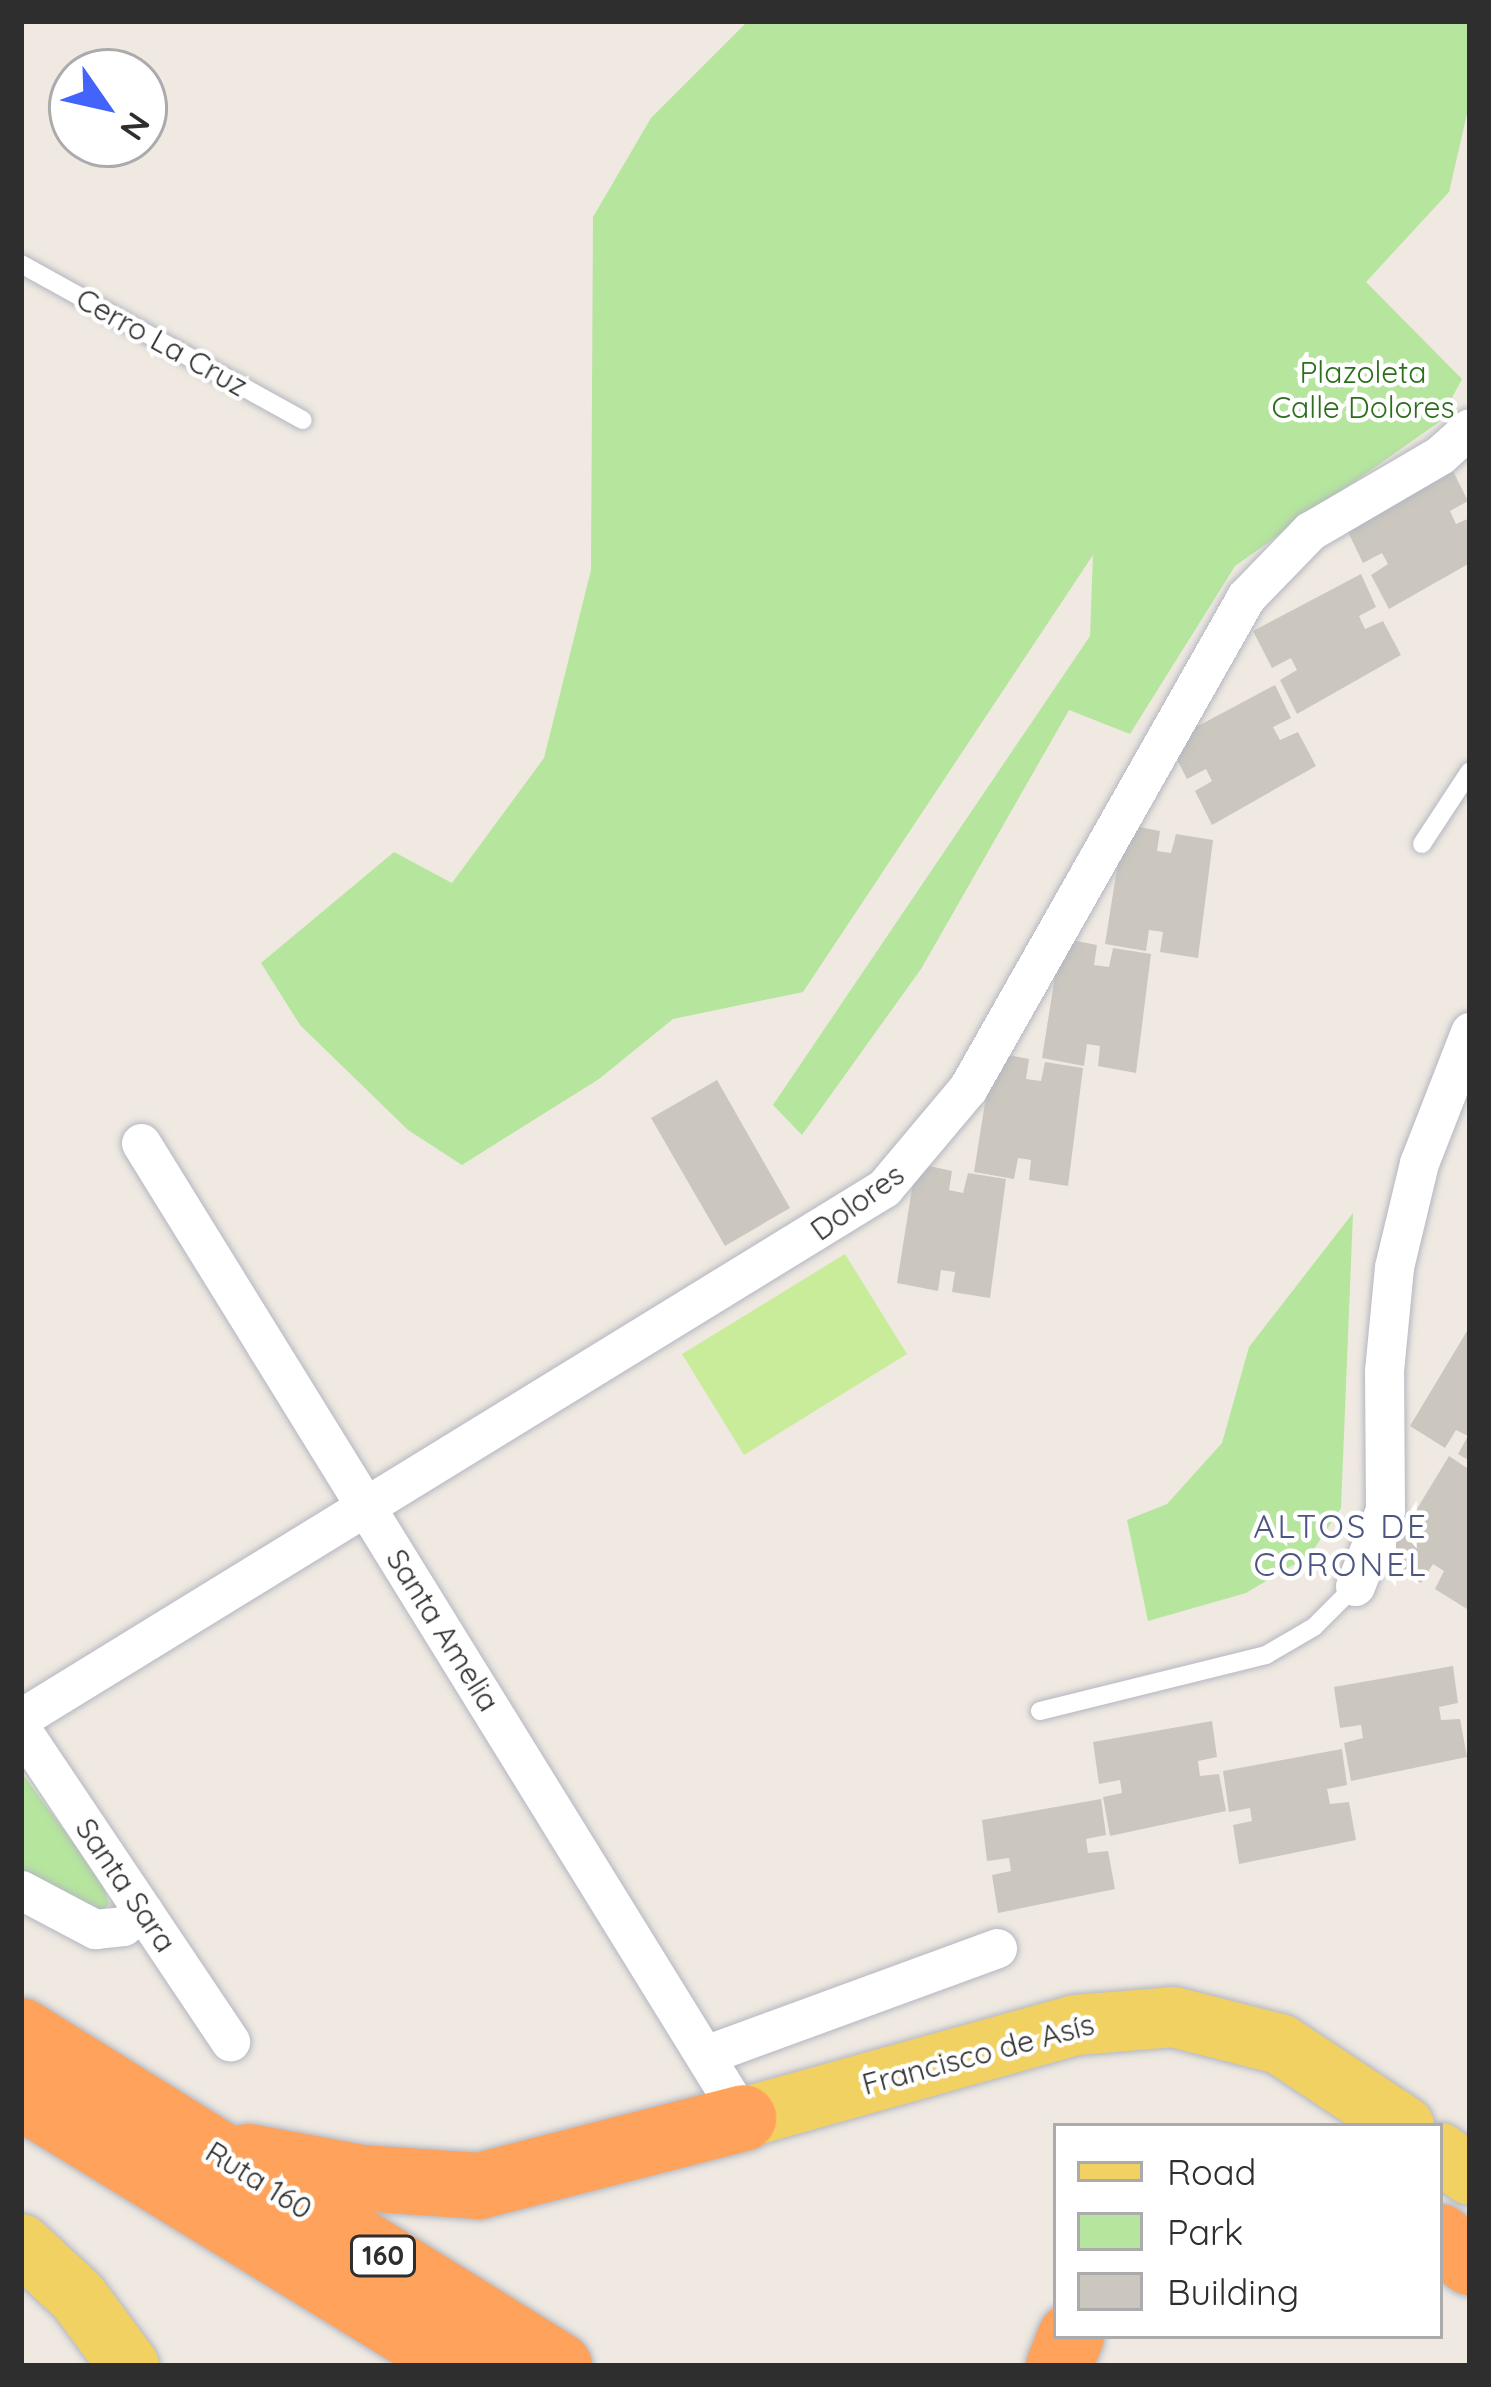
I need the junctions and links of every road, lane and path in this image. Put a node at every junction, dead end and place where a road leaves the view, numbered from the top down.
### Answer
1 (21, 264) edge
2 (303, 420) dead end
3 (1464, 443) edge
4 (1470, 772) edge
5 (1423, 844) dead end
6 (1470, 1032) edge
7 (141, 1143) dead end
8 (366, 1505) junction
9 (1355, 1586) joint
10 (1040, 1711) dead end
11 (21, 1718) edge
12 (21, 1729) edge
13 (21, 1889) edge
14 (143, 1911) junction
15 (997, 1948) dead end
16 (21, 2031) edge
17 (230, 2041) dead end
18 (705, 2056) junction
19 (21, 2096) edge
20 (743, 2118) junction
21 (1399, 2123) edge
22 (206, 2146) junction
23 (1443, 2155) edge
24 (1470, 2175) edge
25 (1443, 2239) edge
26 (21, 2243) edge
27 (1470, 2263) edge
28 (129, 2366) edge
29 (461, 2366) edge
30 (559, 2366) edge

1 - 2 lane, Cerro La Cruz
3 - 8 street, Dolores
4 - 5 lane
6 - 9 street
7 - 8 street, Santa Amelia
8 - 11 street, Dolores
8 - 18 street, Santa Amelia
9 - 10 lane
12 - 14 street, Santa Sara
13 - 14 street
14 - 17 street, Santa Sara
15 - 18 street
16 - 22 highway, Ruta 160 / 160
18 - 20 street, Santa Amelia
19 - 29 highway, Ruta 160 / 160
20 - 21 main road, Francisco de Asís
20 - 22 highway
22 - 30 highway, Ruta 160 / 160
23 - 24 main road
25 - 27 highway
26 - 28 main road

